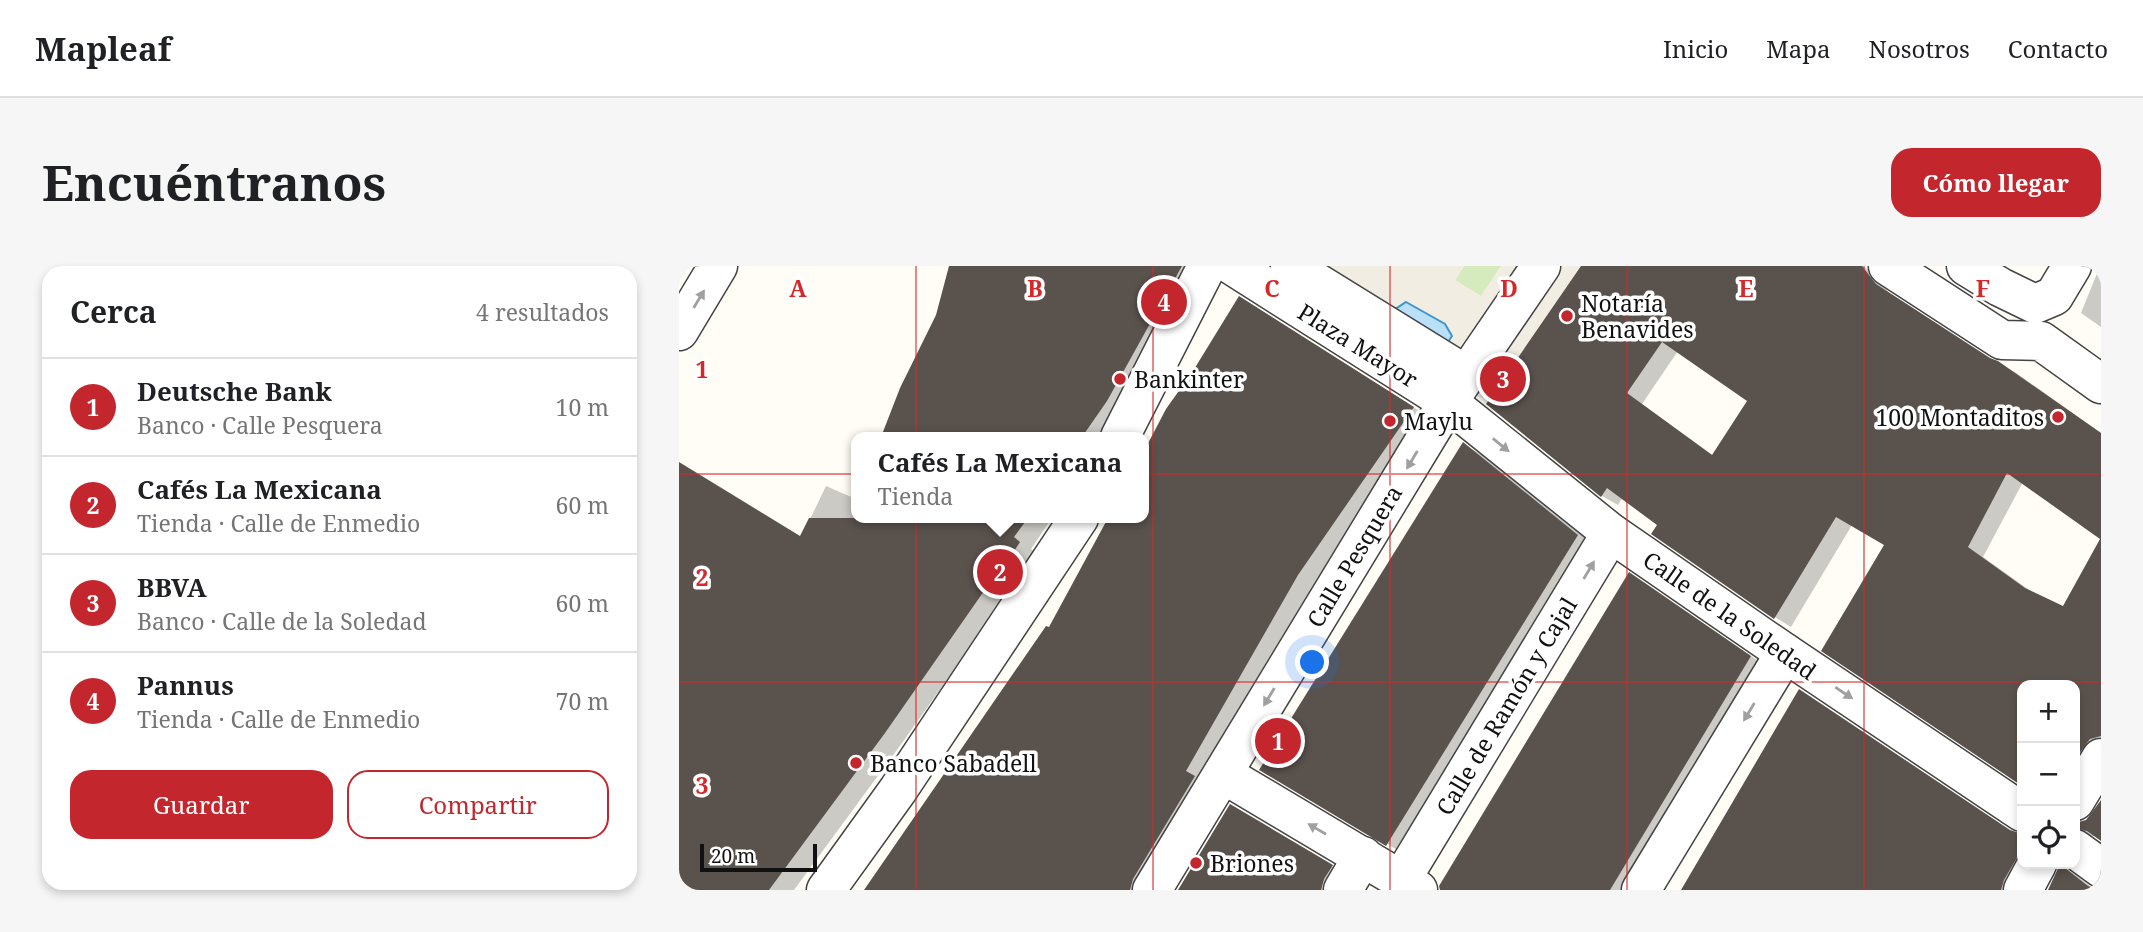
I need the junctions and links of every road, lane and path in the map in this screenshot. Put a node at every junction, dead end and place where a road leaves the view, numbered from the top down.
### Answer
1 (718, 266) edge
2 (1207, 266) edge
3 (1233, 266) edge
4 (1290, 266) edge
5 (1541, 266) edge
6 (1888, 266) edge
7 (1966, 266) edge
8 (2072, 266) edge
9 (2038, 322) junction
10 (679, 331) edge
11 (2101, 384) edge
12 (1457, 389) junction
13 (1123, 432) edge
14 (1076, 523) edge
15 (1611, 533) junction
16 (1785, 653) junction
17 (2101, 758) edge
18 (1223, 774) junction
19 (2080, 793) edge
20 (2017, 809) edge
21 (2080, 853) edge
22 (1363, 856) junction
23 (2101, 868) edge
24 (2035, 869) edge
25 (1410, 885) edge
26 (826, 890) edge
27 (1152, 890) edge
28 (1343, 890) edge
29 (1641, 890) edge
30 (2023, 890) edge

10 -> 1 street
2 - 13 street
3 - 12 street, Plaza Mayor
4 - 12 street
5 - 12 street, Calle Pesquera
6 - 9 street
7 - 9 street
8 - 9 street
9 - 11 street
12 -> 15 street, Calle de la Soledad
12 -> 18 street, Calle Pesquera
14 - 26 street
15 - 16 street, Calle de la Soledad
25 -> 15 street, Calle de Ramón y Cajal
16 -> 20 street, Calle de la Soledad
16 -> 29 street
17 - 19 street
22 -> 18 street
18 - 27 street, Calle Pesquera
21 - 23 street
22 - 25 street
22 - 28 street
24 - 30 street

